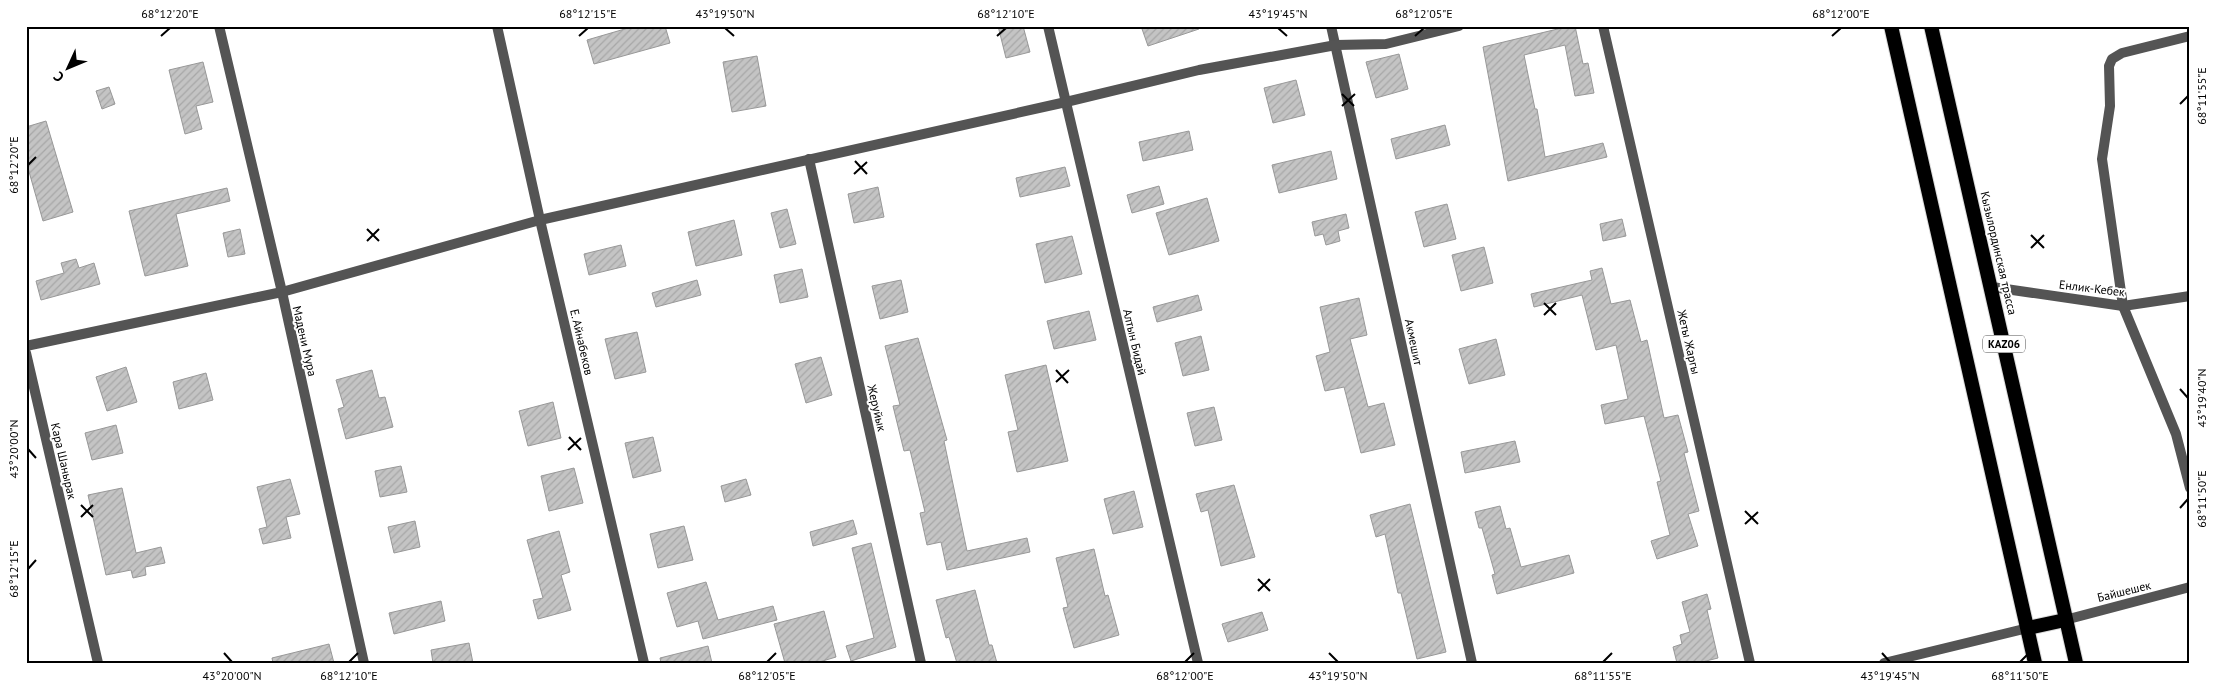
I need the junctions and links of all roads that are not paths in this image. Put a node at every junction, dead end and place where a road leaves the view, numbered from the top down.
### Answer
1 (219, 26) edge
2 (497, 26) edge
3 (1048, 26) edge
4 (1331, 26) edge
5 (1459, 26) edge
6 (1603, 26) edge
7 (1891, 26) edge
8 (1931, 26) edge
9 (2190, 36) edge
10 (1336, 45) junction
11 (1066, 102) junction
12 (809, 159) junction
13 (540, 220) junction
14 (1992, 288) junction
15 (282, 292) junction
16 (2190, 296) edge
17 (2123, 306) junction
18 (26, 346) edge
19 (26, 353) edge
20 (2190, 488) edge
21 (2190, 587) edge
22 (2065, 620) junction
23 (2028, 628) junction
24 (98, 663) edge
25 (364, 663) edge
26 (644, 663) edge
27 (921, 663) edge
28 (1198, 663) edge
29 (1472, 663) edge
30 (1750, 663) edge
31 (1884, 663) edge
32 (2035, 663) edge
33 (2076, 663) edge

1 - 15 street, Мадени Мура
2 - 13 street, Е. Айнабеков
3 - 11 street, Алтын Бидай
4 - 10 street, Акмешит
5 - 10 street
6 - 30 street, Жеты Жаргы
7 - 23 highway, KАZ06
8 - 14 highway, Кызылординская трасса / KАZ06
9 - 17 street
10 - 11 street
10 - 29 street, Акмешит
11 - 12 street
11 - 28 street, Алтын Бидай
12 - 13 street
12 - 27 street, Жеруйык
13 - 15 street
13 - 26 street, Е. Айнабеков
14 - 17 street, Енлик-Кебек
14 - 22 highway, Кызылординская трасса / KАZ06
15 - 18 street
15 - 25 street, Мадени Мура
16 - 17 street, Енлик-Кебек
17 - 20 street
19 - 24 street, Кара Шанырак
21 - 22 street, Байшешек
22 - 23 highway
22 - 33 highway, Кызылординская трасса / KАZ06
23 - 31 street
23 - 32 highway, KАZ06

